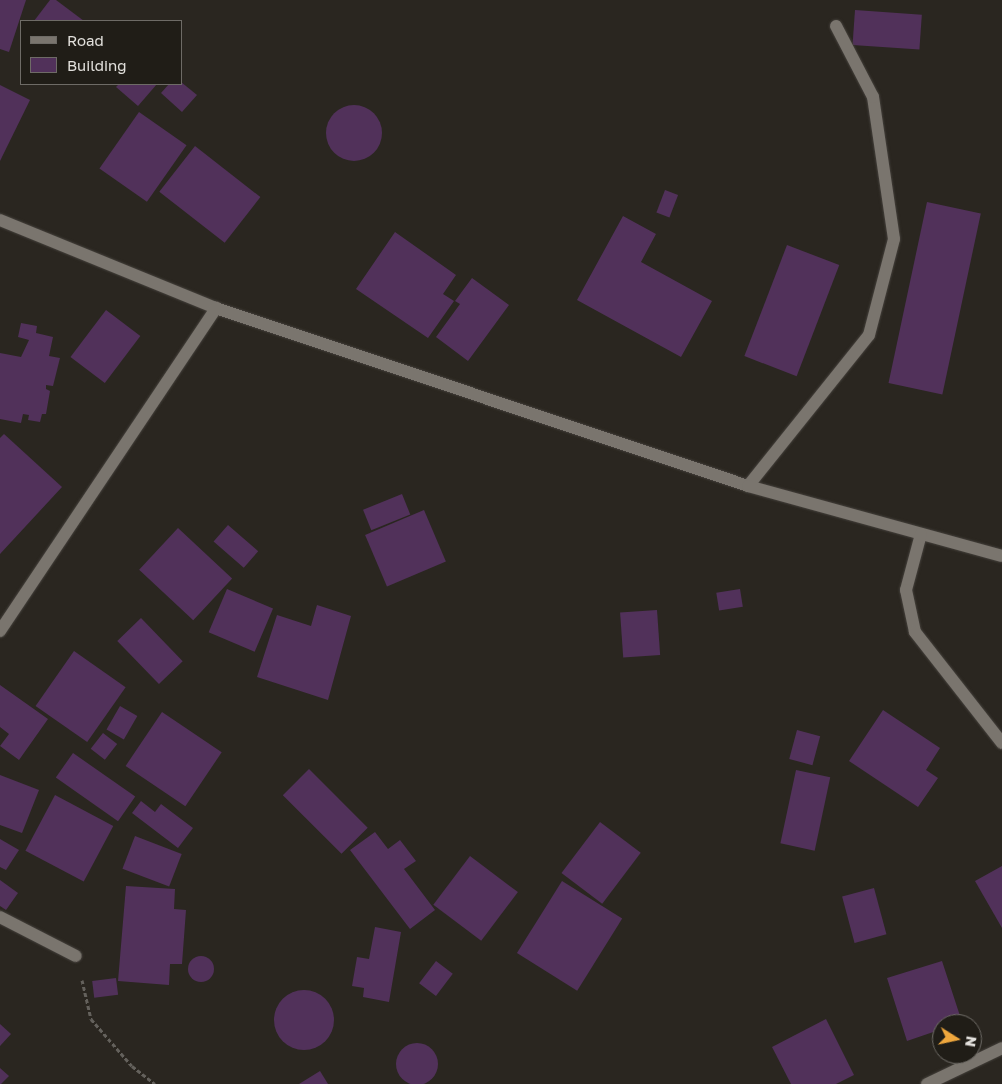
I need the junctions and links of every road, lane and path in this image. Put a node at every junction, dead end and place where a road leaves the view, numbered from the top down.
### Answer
1 (836, 26) dead end
2 (0, 220) edge
3 (216, 308) junction
4 (748, 486) junction
5 (921, 534) junction
6 (1002, 556) edge
7 (0, 631) edge
8 (1002, 742) edge
9 (0, 917) edge
10 (76, 956) joint
11 (1002, 1048) edge
12 (155, 1084) edge
13 (927, 1084) edge

1 - 4 street
2 - 3 street
3 - 4 street
3 - 7 street
4 - 5 street
5 - 6 street
5 - 8 street
9 - 10 street
10 - 12 path
11 - 13 street

